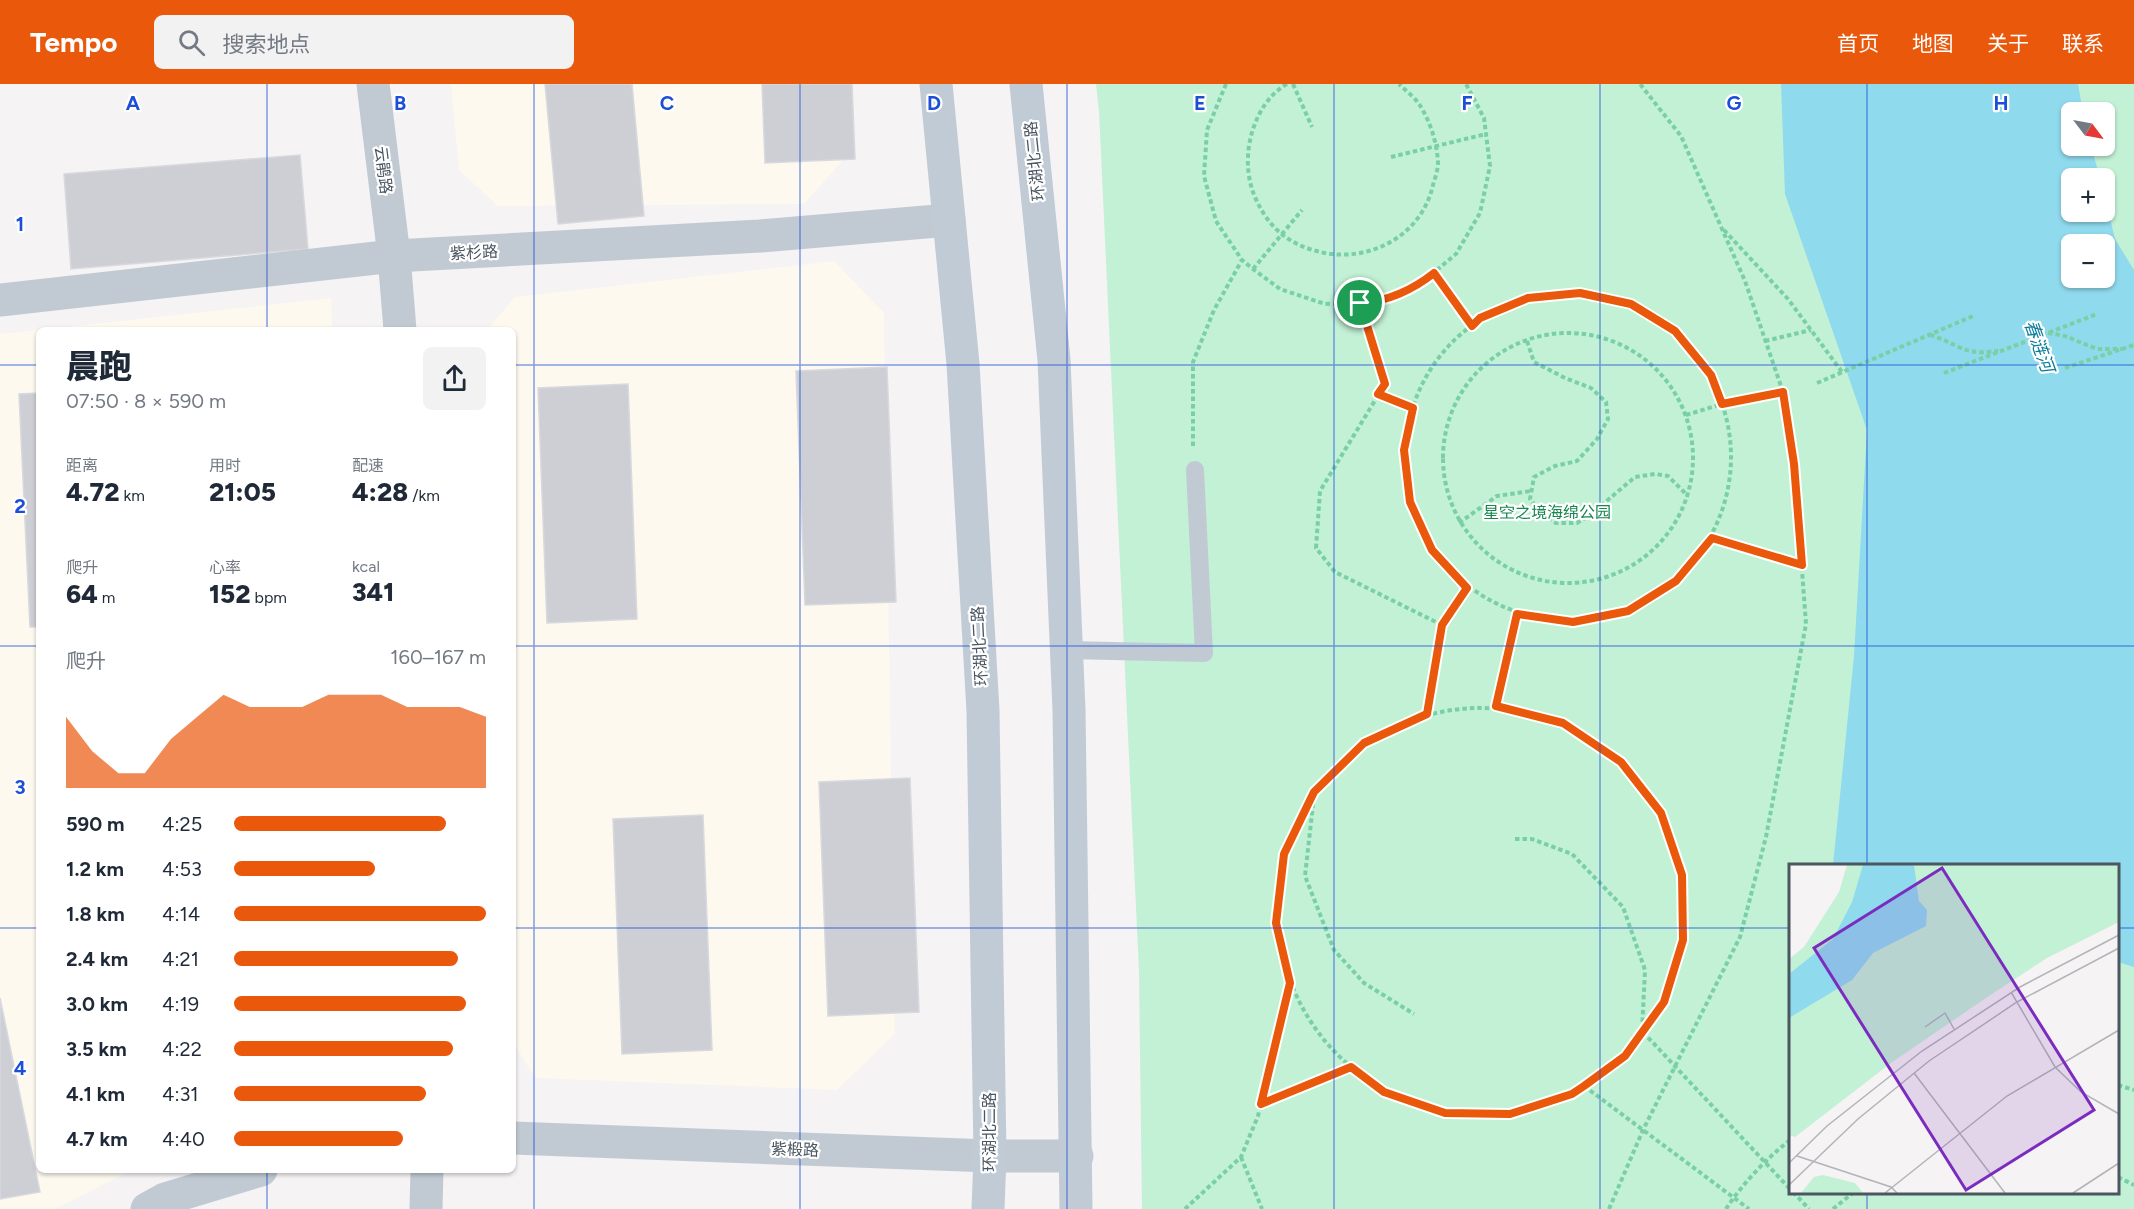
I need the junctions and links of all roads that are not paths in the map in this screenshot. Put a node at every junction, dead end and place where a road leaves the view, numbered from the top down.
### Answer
1 (373, 84) edge
2 (936, 84) edge
3 (1026, 84) edge
4 (949, 220) junction
5 (394, 256) junction
6 (0, 300) edge
7 (400, 327) edge
8 (1195, 470) road end
9 (1066, 650) junction
10 (516, 1138) edge
11 (990, 1156) junction
12 (1077, 1156) junction
13 (251, 1173) edge
14 (427, 1173) edge
15 (147, 1209) edge
16 (426, 1209) edge
17 (988, 1209) edge
18 (1076, 1209) edge

1 - 5 street, 云鹃路
2 - 4 main road, 环湖北二路
3 - 9 main road, 环湖北二路
4 - 5 street, 紫杉路
4 - 11 main road, 环湖北二路
5 - 6 street, 紫杉路
5 - 7 street, 云鹃路
8 - 9 lane
9 - 12 main road, 环湖北二路
10 - 11 street, 紫椴路
11 - 12 street, 紫椴路
11 - 17 main road, 环湖北二路
12 - 18 main road, 环湖北二路
13 - 15 street
14 - 16 street

